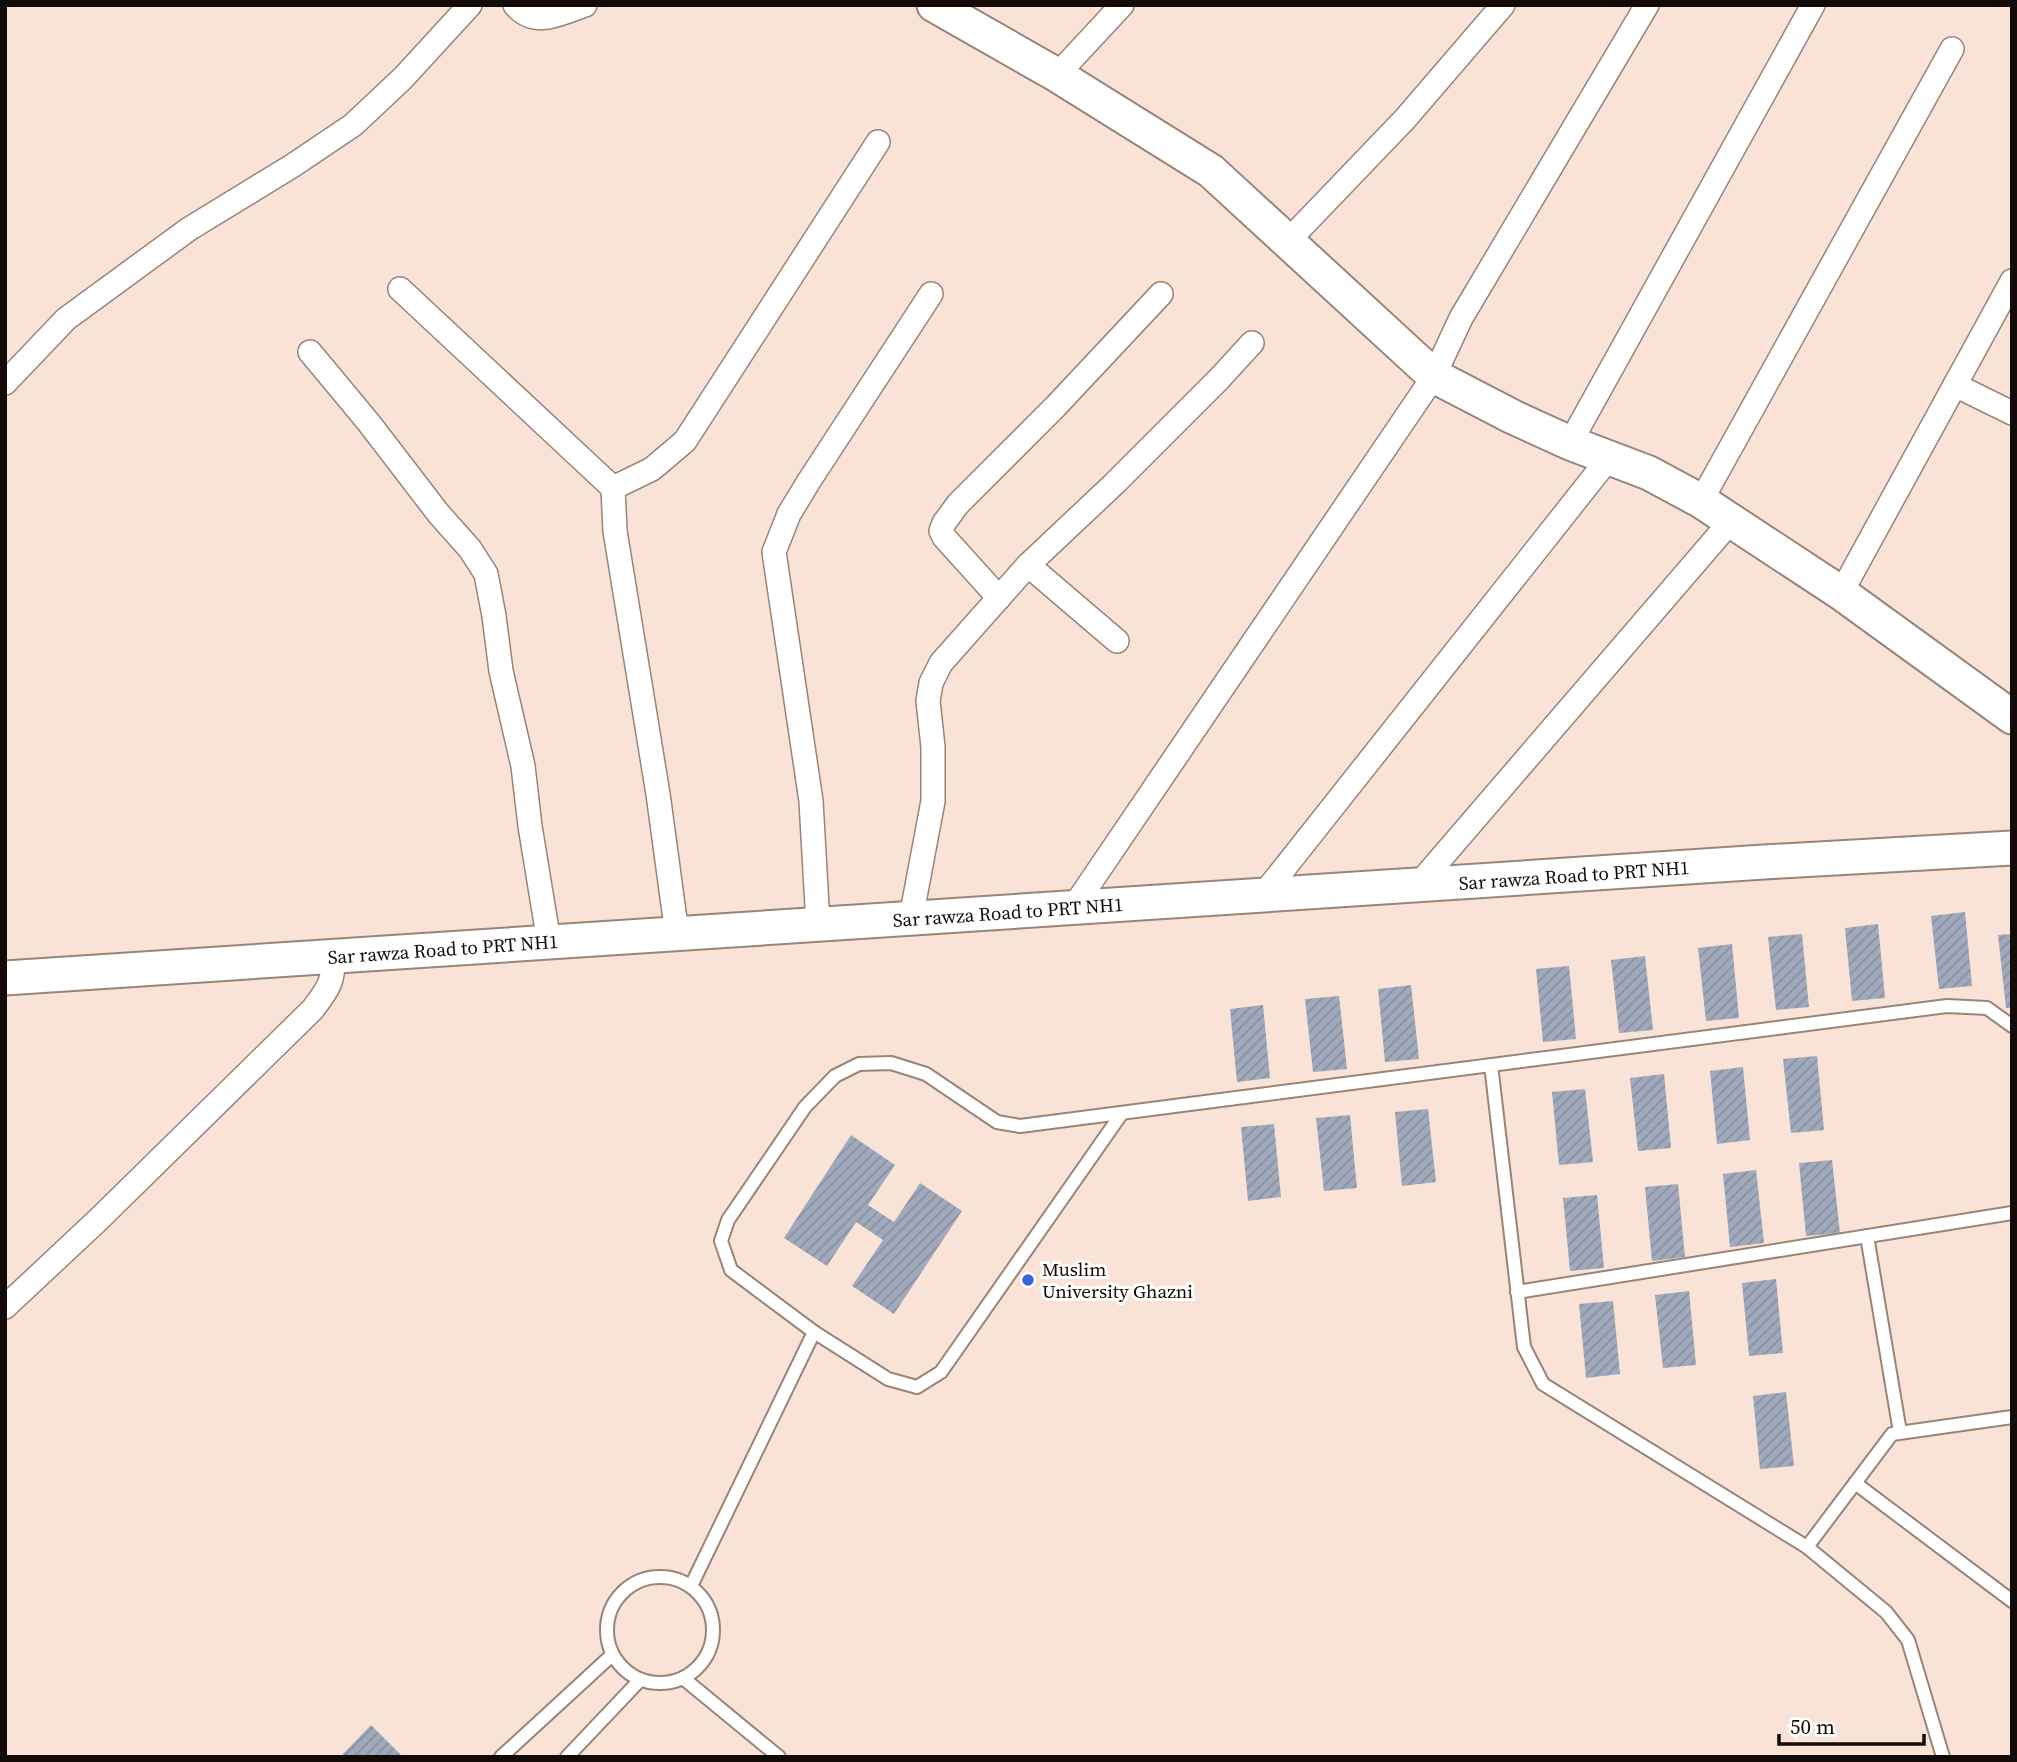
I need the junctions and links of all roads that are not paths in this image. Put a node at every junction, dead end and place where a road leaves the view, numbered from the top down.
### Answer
1 (470, 5) edge
2 (515, 5) edge
3 (585, 5) edge
4 (1122, 5) edge
5 (1503, 5) edge
6 (1647, 5) edge
7 (1813, 5) edge
8 (935, 6) edge
9 (1952, 50) dead end
10 (1057, 75) junction
11 (878, 142) dead end
12 (1287, 242) junction
13 (2012, 281) edge
14 (400, 289) dead end
15 (931, 294) dead end
16 (1161, 294) dead end
17 (1252, 343) dead end
18 (310, 352) dead end
19 (1434, 376) junction
20 (5, 383) edge
21 (1955, 385) junction
22 (2012, 413) edge
23 (1570, 443) junction
24 (1609, 458) junction
25 (613, 488) junction
26 (1702, 501) junction
27 (1731, 521) junction
28 (1028, 565) junction
29 (1841, 593) junction
30 (999, 598) junction
31 (1117, 641) dead end
32 (2012, 717) edge
33 (2012, 848) edge
34 (1418, 886) junction
35 (1263, 895) junction
36 (1073, 908) junction
37 (911, 918) junction
38 (818, 924) junction
39 (677, 934) junction
40 (549, 942) junction
41 (332, 956) junction
42 (5, 978) edge
43 (2012, 1026) edge
44 (1491, 1065) junction
45 (1122, 1113) junction
46 (2012, 1213) edge
47 (1867, 1236) junction
48 (1517, 1292) junction
49 (5, 1307) edge
50 (814, 1332) junction
51 (2012, 1417) edge
52 (1900, 1432) junction
53 (1855, 1483) junction
54 (1807, 1547) junction
55 (691, 1586) junction
56 (2012, 1601) edge
57 (612, 1655) junction
58 (683, 1678) junction
59 (640, 1680) junction
60 (501, 1757) edge
61 (568, 1757) edge
62 (779, 1757) edge
63 (1943, 1757) edge

1 - 20 street
2 - 3 street
4 - 10 street
5 - 12 street
6 - 19 street
7 - 23 street
8 - 10 main road
9 - 26 street
10 - 12 main road
11 - 25 street
12 - 19 main road
13 - 21 street
14 - 25 street
15 - 38 street
16 - 30 street
17 - 28 street
18 - 40 street
19 - 23 main road
19 - 36 street
21 - 22 street
21 - 29 street
23 - 24 main road
24 - 26 main road
24 - 35 street
25 - 39 street
26 - 27 main road
27 - 29 main road
27 - 34 street
28 - 30 street
28 - 31 street
29 - 32 main road
30 - 37 street
33 - 34 main road, Sar rawza Road to PRT NH1
34 - 35 main road, Sar rawza Road to PRT NH1
35 - 36 main road, Sar rawza Road to PRT NH1
36 - 37 main road, Sar rawza Road to PRT NH1
37 - 38 main road, Sar rawza Road to PRT NH1
38 - 39 main road, Sar rawza Road to PRT NH1
39 - 40 main road, Sar rawza Road to PRT NH1
40 - 41 main road, Sar rawza Road to PRT NH1
41 - 42 main road, Sar rawza Road to PRT NH1
41 - 49 street
43 - 44 lane
44 - 45 lane
44 - 48 lane
45 - 50 lane
45 - 50 lane
46 - 47 lane
47 - 48 lane
47 - 52 lane
48 - 54 lane
50 - 55 lane
51 - 52 lane
52 - 53 lane
53 - 54 lane
53 - 56 lane
54 - 63 lane
55 - 57 lane
55 - 58 lane
57 - 59 lane
57 - 60 lane
58 - 59 lane
58 - 62 lane
59 - 61 lane

